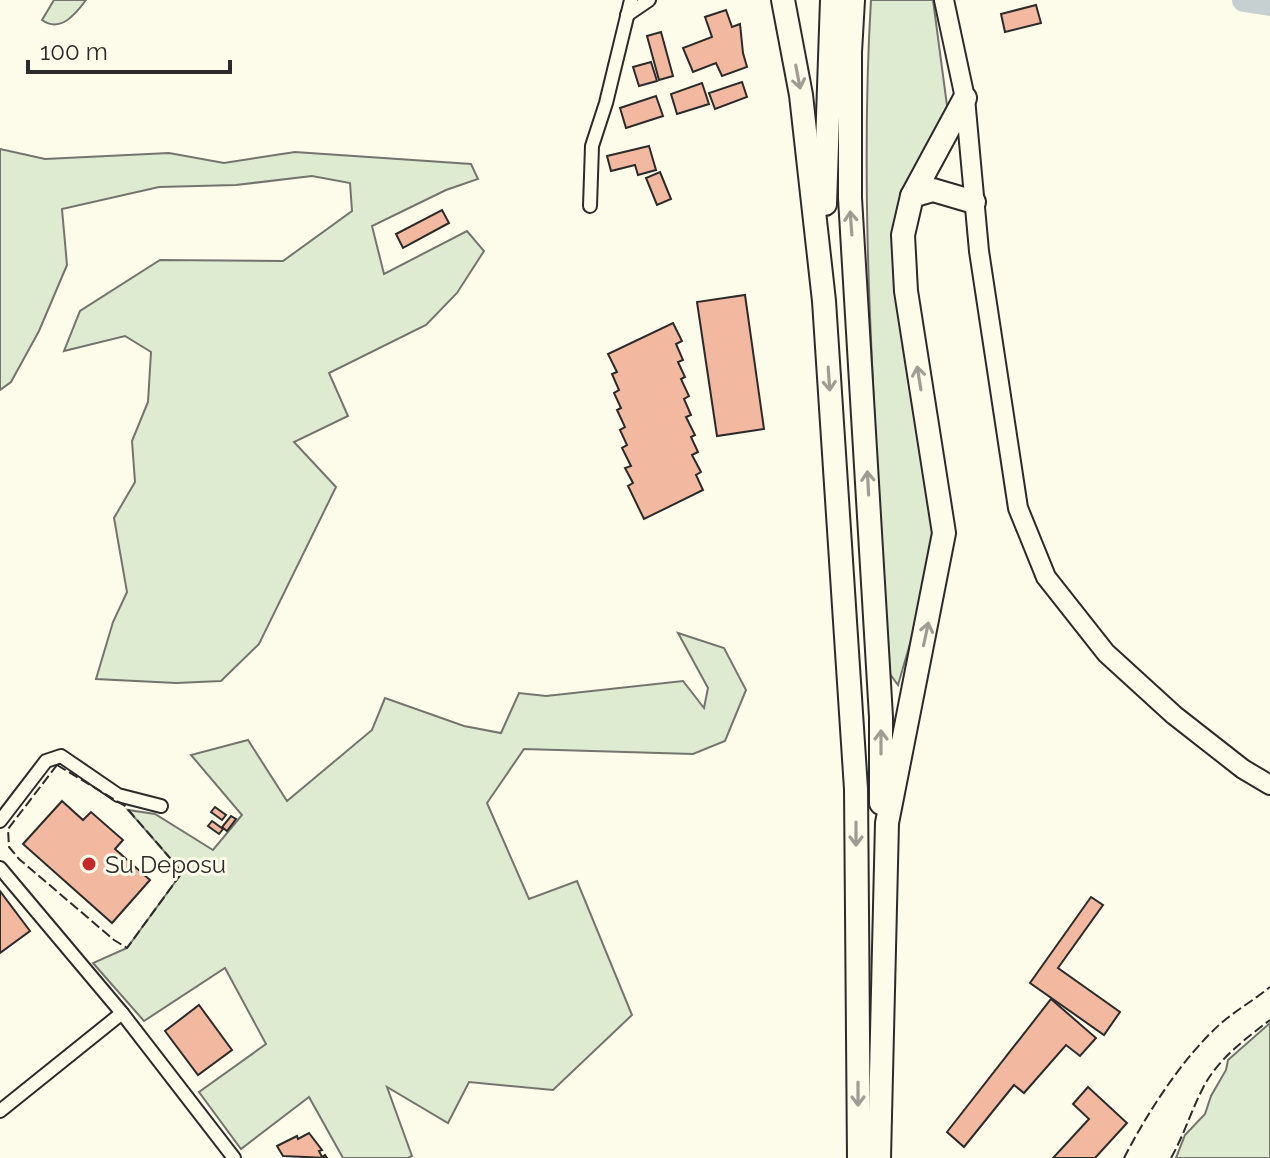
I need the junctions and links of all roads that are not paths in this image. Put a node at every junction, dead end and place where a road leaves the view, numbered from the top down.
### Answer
1 (631, 0) edge
2 (649, 0) edge
3 (783, 0) edge
4 (832, 0) edge
5 (853, 0) edge
6 (944, 0) edge
7 (627, 15) junction
8 (965, 98) junction
9 (912, 196) junction
10 (974, 202) junction
11 (590, 206) dead end
12 (824, 301) junction
13 (1270, 785) edge
14 (161, 806) dead end
15 (0, 821) edge
16 (0, 868) edge
17 (122, 1013) junction
18 (882, 1044) junction
19 (0, 1111) edge
20 (234, 1158) edge
21 (859, 1158) edge
22 (879, 1158) edge

1 - 7 street
2 - 7 street
3 -> 12 highway
4 - 12 highway
18 -> 5 highway
6 - 8 street
7 - 11 street
8 - 9 highway
8 - 10 street
9 - 10 highway
18 -> 9 highway
10 - 13 street
12 -> 21 highway
14 - 15 street
16 - 17 street
17 - 19 street
17 - 20 street
18 - 22 highway

